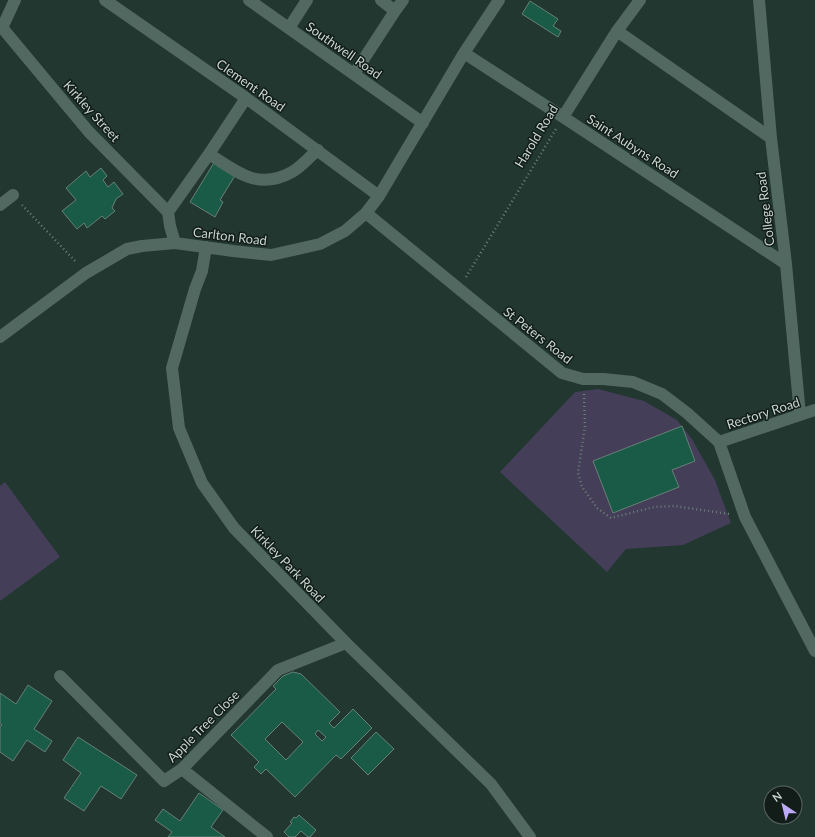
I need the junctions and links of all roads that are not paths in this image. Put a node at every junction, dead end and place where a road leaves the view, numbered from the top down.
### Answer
1 (15, 0) edge
2 (105, 0) edge
3 (249, 0) edge
4 (307, 0) edge
5 (381, 0) edge
6 (403, 0) edge
7 (499, 0) edge
8 (640, 0) edge
9 (760, 0) edge
10 (395, 11) junction
11 (1, 26) edge
12 (289, 28) junction
13 (617, 31) junction
14 (464, 53) junction
15 (354, 74) junction
16 (246, 98) junction
17 (563, 117) junction
18 (423, 123) junction
19 (771, 138) junction
20 (318, 150) junction
21 (209, 154) junction
22 (13, 196) road end
23 (379, 196) junction
24 (0, 205) edge
25 (168, 212) junction
26 (366, 213) junction
27 (175, 243) junction
28 (206, 247) junction
29 (786, 264) junction
30 (0, 337) edge
31 (815, 410) edge
32 (800, 415) junction
33 (719, 442) junction
34 (346, 643) junction
35 (815, 651) edge
36 (60, 676) dead end
37 (182, 769) junction
38 (267, 837) edge
39 (530, 837) edge

1 - 11 street
2 - 16 street, Clement Road
3 - 12 street, Southwell Road
4 - 12 street
5 - 10 street
6 - 10 street
7 - 14 street, Carlton Road
8 - 13 street, Harold Road
9 - 19 street, College Road
10 - 15 street
11 - 25 street, Kirkley Street
12 - 15 street, Southwell Road
13 - 17 street, Harold Road
13 - 19 street
14 - 17 street, Saint Aubyns Road
14 - 18 street, Carlton Road
15 - 18 street, Southwell Road
16 - 20 street, Clement Road
16 - 21 street
17 - 29 street, Saint Aubyns Road
18 - 23 street, Carlton Road
19 - 29 street, College Road
20 - 21 street
20 - 23 street, Clement Road
21 - 25 street
22 - 24 street
23 - 26 street, Carlton Road
25 - 27 street
26 - 28 street, Carlton Road
26 - 33 street, St Peters Road
27 - 28 street, Carlton Road
27 - 30 street, Carlton Road
28 - 34 street, Kirkley Park Road
29 - 32 street, College Road
31 - 32 street, Rectory Road
32 - 33 street, Rectory Road
33 - 35 street, St Peters Road
34 - 37 street, Apple Tree Close
34 - 39 street, Kirkley Park Road
36 - 37 street, Apple Tree Close
37 - 38 street

